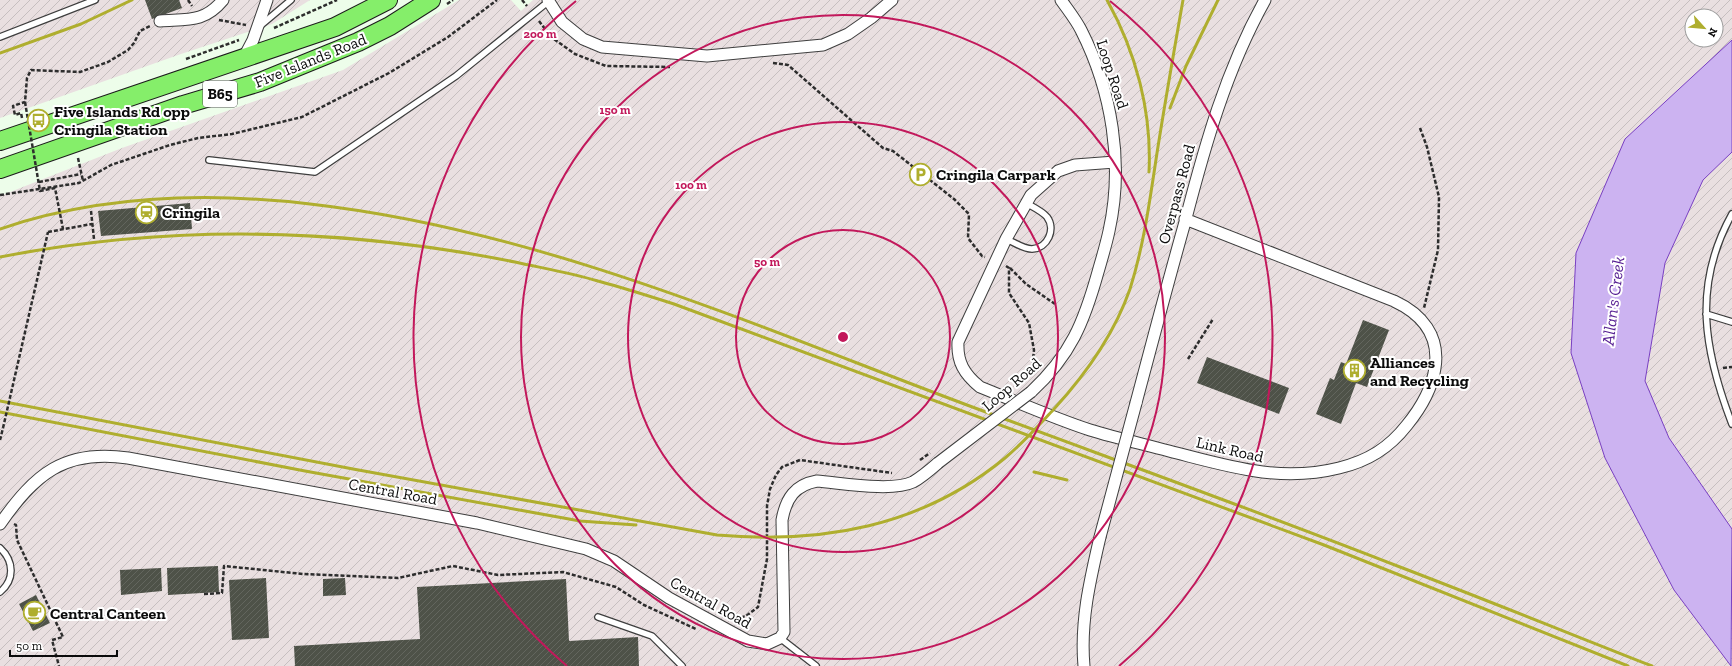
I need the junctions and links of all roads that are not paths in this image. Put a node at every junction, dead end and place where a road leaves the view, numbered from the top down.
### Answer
1 (94, 0) edge
2 (223, 0) edge
3 (267, 0) edge
4 (291, 0) edge
5 (388, 0) edge
6 (431, 0) edge
7 (549, 0) edge
8 (892, 0) edge
9 (1061, 0) edge
10 (1265, 0) edge
11 (160, 21) road end
12 (258, 27) junction
13 (0, 37) edge
14 (242, 60) junction
15 (0, 142) edge
16 (209, 160) dead end
17 (1115, 162) junction
18 (0, 169) edge
19 (1026, 203) junction
20 (1732, 214) edge
21 (1185, 219) junction
22 (1006, 239) junction
23 (1706, 314) junction
24 (1732, 322) edge
25 (1732, 424) edge
26 (3, 520) edge
27 (0, 548) edge
28 (0, 592) edge
29 (598, 617) dead end
30 (780, 638) junction
31 (682, 666) edge
32 (816, 666) edge
33 (1084, 666) edge

1 - 13 lane
2 - 11 street
3 - 12 street
4 - 12 lane
5 - 14 main road, Five Islands Road / B65
6 - 18 main road, Five Islands Road / B65
7 - 8 street
7 - 16 lane
9 - 17 street, Loop Road
10 - 21 street, Overpass Road
12 - 14 street
14 - 15 main road, Five Islands Road / B65
17 - 19 street, Link Road
17 - 30 street, Loop Road, bridge
19 - 22 street, Link Road
19 - 22 lane
20 - 23 lane
21 - 22 street, Link Road
21 - 33 street, Overpass Road, bridge
23 - 24 lane
23 - 25 lane
26 - 30 street, Central Road
27 - 28 lane
29 - 31 lane
30 - 32 lane

